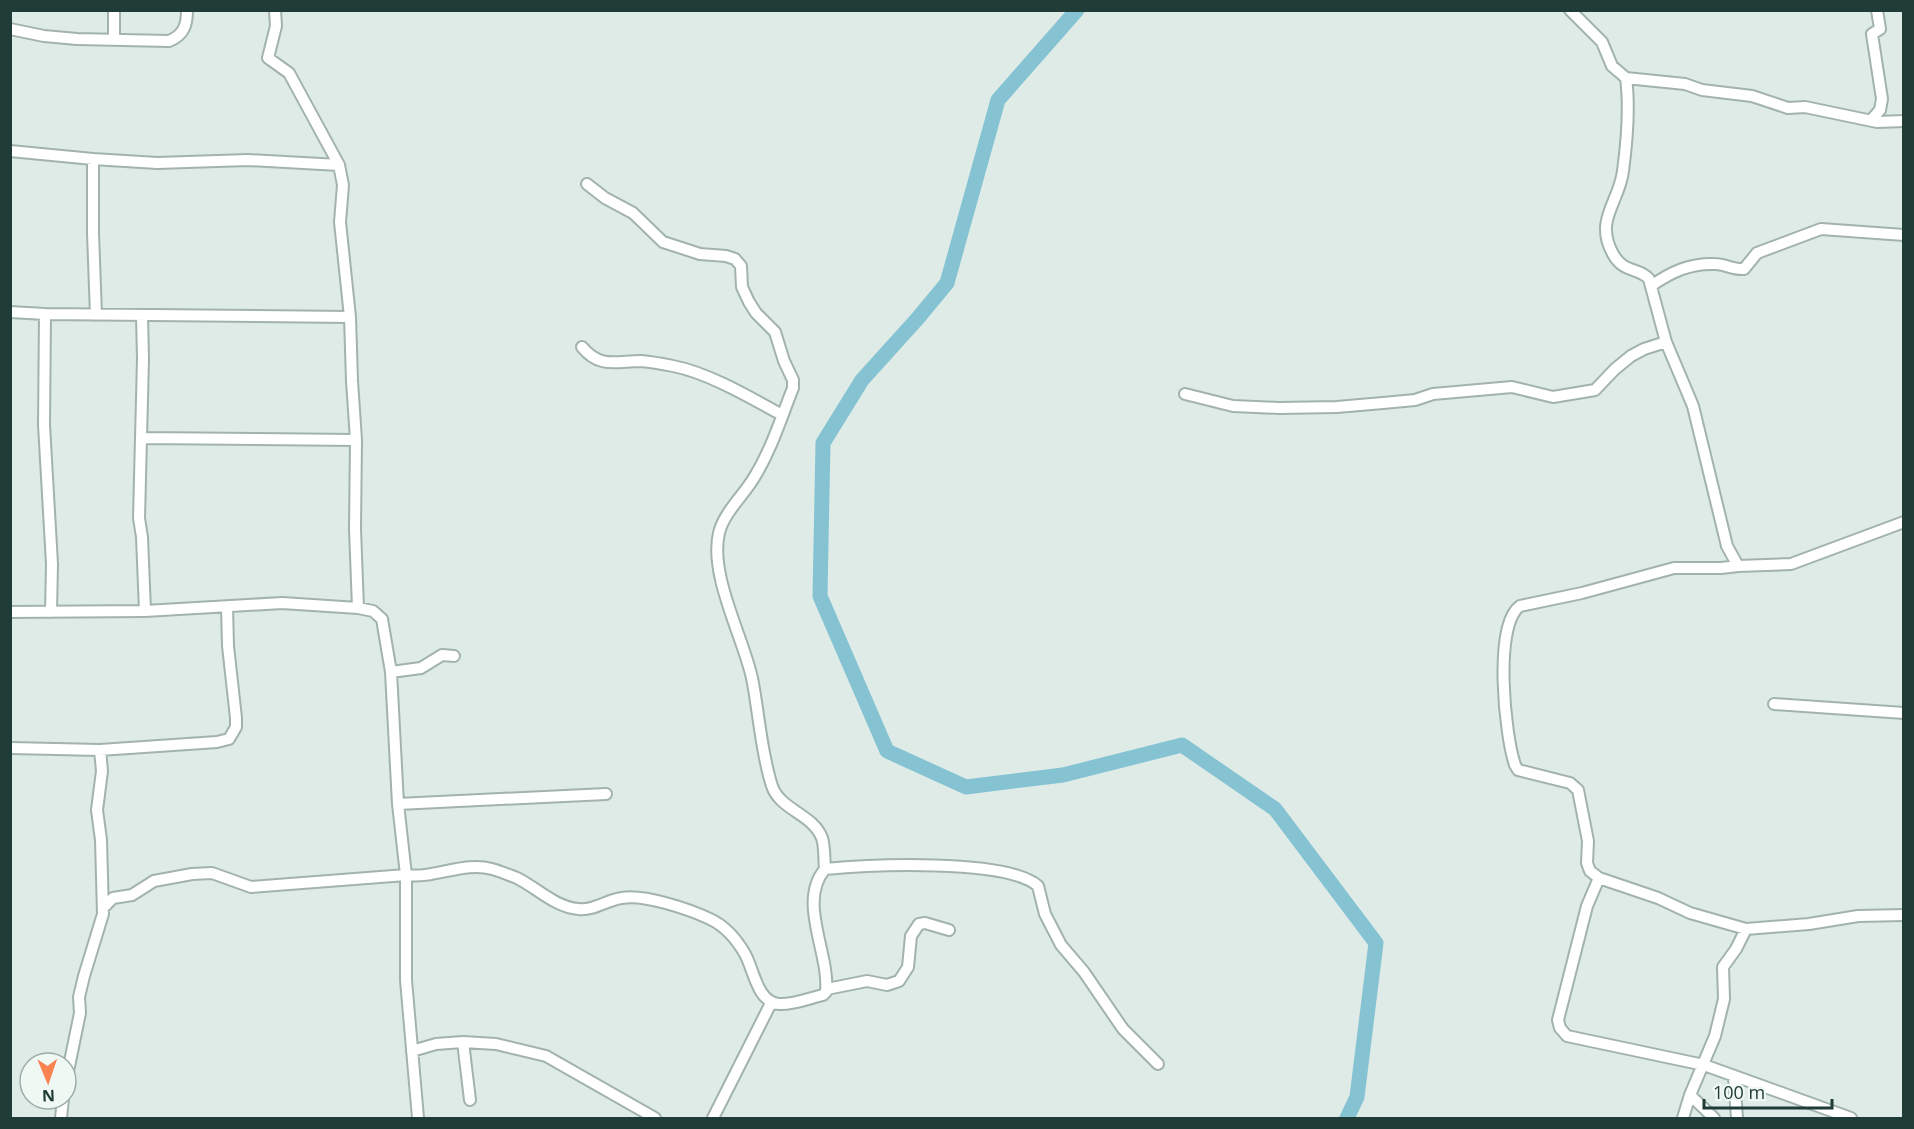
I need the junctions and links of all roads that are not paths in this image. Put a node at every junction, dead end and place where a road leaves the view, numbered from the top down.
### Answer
1 (114, 10) edge
2 (187, 10) edge
3 (275, 10) edge
4 (1570, 10) edge
5 (1877, 10) edge
6 (10, 28) edge
7 (114, 39) junction
8 (1626, 78) junction
9 (1871, 120) junction
10 (1904, 121) edge
11 (10, 151) edge
12 (93, 159) junction
13 (339, 165) junction
14 (586, 184) dead end
15 (1904, 235) edge
16 (1651, 286) junction
17 (10, 312) edge
18 (45, 314) junction
19 (96, 315) junction
20 (142, 315) junction
21 (350, 317) junction
22 (1666, 342) junction
23 (582, 347) dead end
24 (1185, 394) dead end
25 (782, 416) junction
26 (141, 438) junction
27 (356, 440) junction
28 (1904, 522) edge
29 (1738, 566) junction
30 (227, 607) junction
31 (358, 608) junction
32 (145, 611) junction
33 (10, 612) edge
34 (51, 612) junction
35 (454, 656) dead end
36 (391, 672) junction
37 (1774, 704) dead end
38 (1904, 713) edge
39 (10, 748) edge
40 (100, 750) junction
41 (606, 794) dead end
42 (398, 804) junction
43 (825, 869) junction
44 (406, 875) junction
45 (1599, 878) junction
46 (103, 908) junction
47 (1904, 915) edge
48 (1746, 929) junction
49 (949, 930) dead end
50 (826, 989) junction
51 (771, 1003) junction
52 (463, 1042) junction
53 (72, 1051) edge
54 (412, 1051) junction
55 (1158, 1065) dead end
56 (1704, 1065) junction
57 (1734, 1077) junction
58 (1690, 1095) junction
59 (470, 1100) dead end
60 (418, 1119) edge
61 (655, 1119) edge
62 (713, 1119) edge
63 (1683, 1119) edge
64 (1714, 1119) edge
65 (1737, 1119) edge
66 (1851, 1119) edge

1 - 7 street
2 - 7 street
3 - 13 street
4 - 8 street
5 - 9 street
6 - 7 street
8 - 9 street
8 - 16 street
9 - 10 street
11 - 12 street
12 - 13 street
12 - 19 street
13 - 21 street
14 - 25 street
15 - 16 street
16 - 22 street
17 - 18 street
18 - 19 street
18 - 34 street
19 - 20 street
20 - 21 street
20 - 26 street
21 - 27 street
22 - 24 street
22 - 29 street
23 - 25 street
25 - 43 street
26 - 27 street
26 - 32 street
27 - 31 street
28 - 29 street
29 - 45 street
30 - 31 street
30 - 32 street
30 - 40 street
31 - 36 street
32 - 34 street
33 - 34 street
35 - 36 street
36 - 42 street
37 - 38 street
39 - 40 street
40 - 46 street
41 - 42 street
42 - 44 street
43 - 50 street
43 - 55 street
44 - 46 street
44 - 51 street
44 - 54 street
45 - 48 street
45 - 56 street
46 - 53 street
47 - 48 street
48 - 56 street
49 - 50 street
50 - 51 street
51 - 62 street
52 - 54 street
52 - 59 street
52 - 61 street
54 - 60 street
56 - 57 street
56 - 58 street
57 - 65 street
57 - 66 street
58 - 63 street
58 - 64 street

